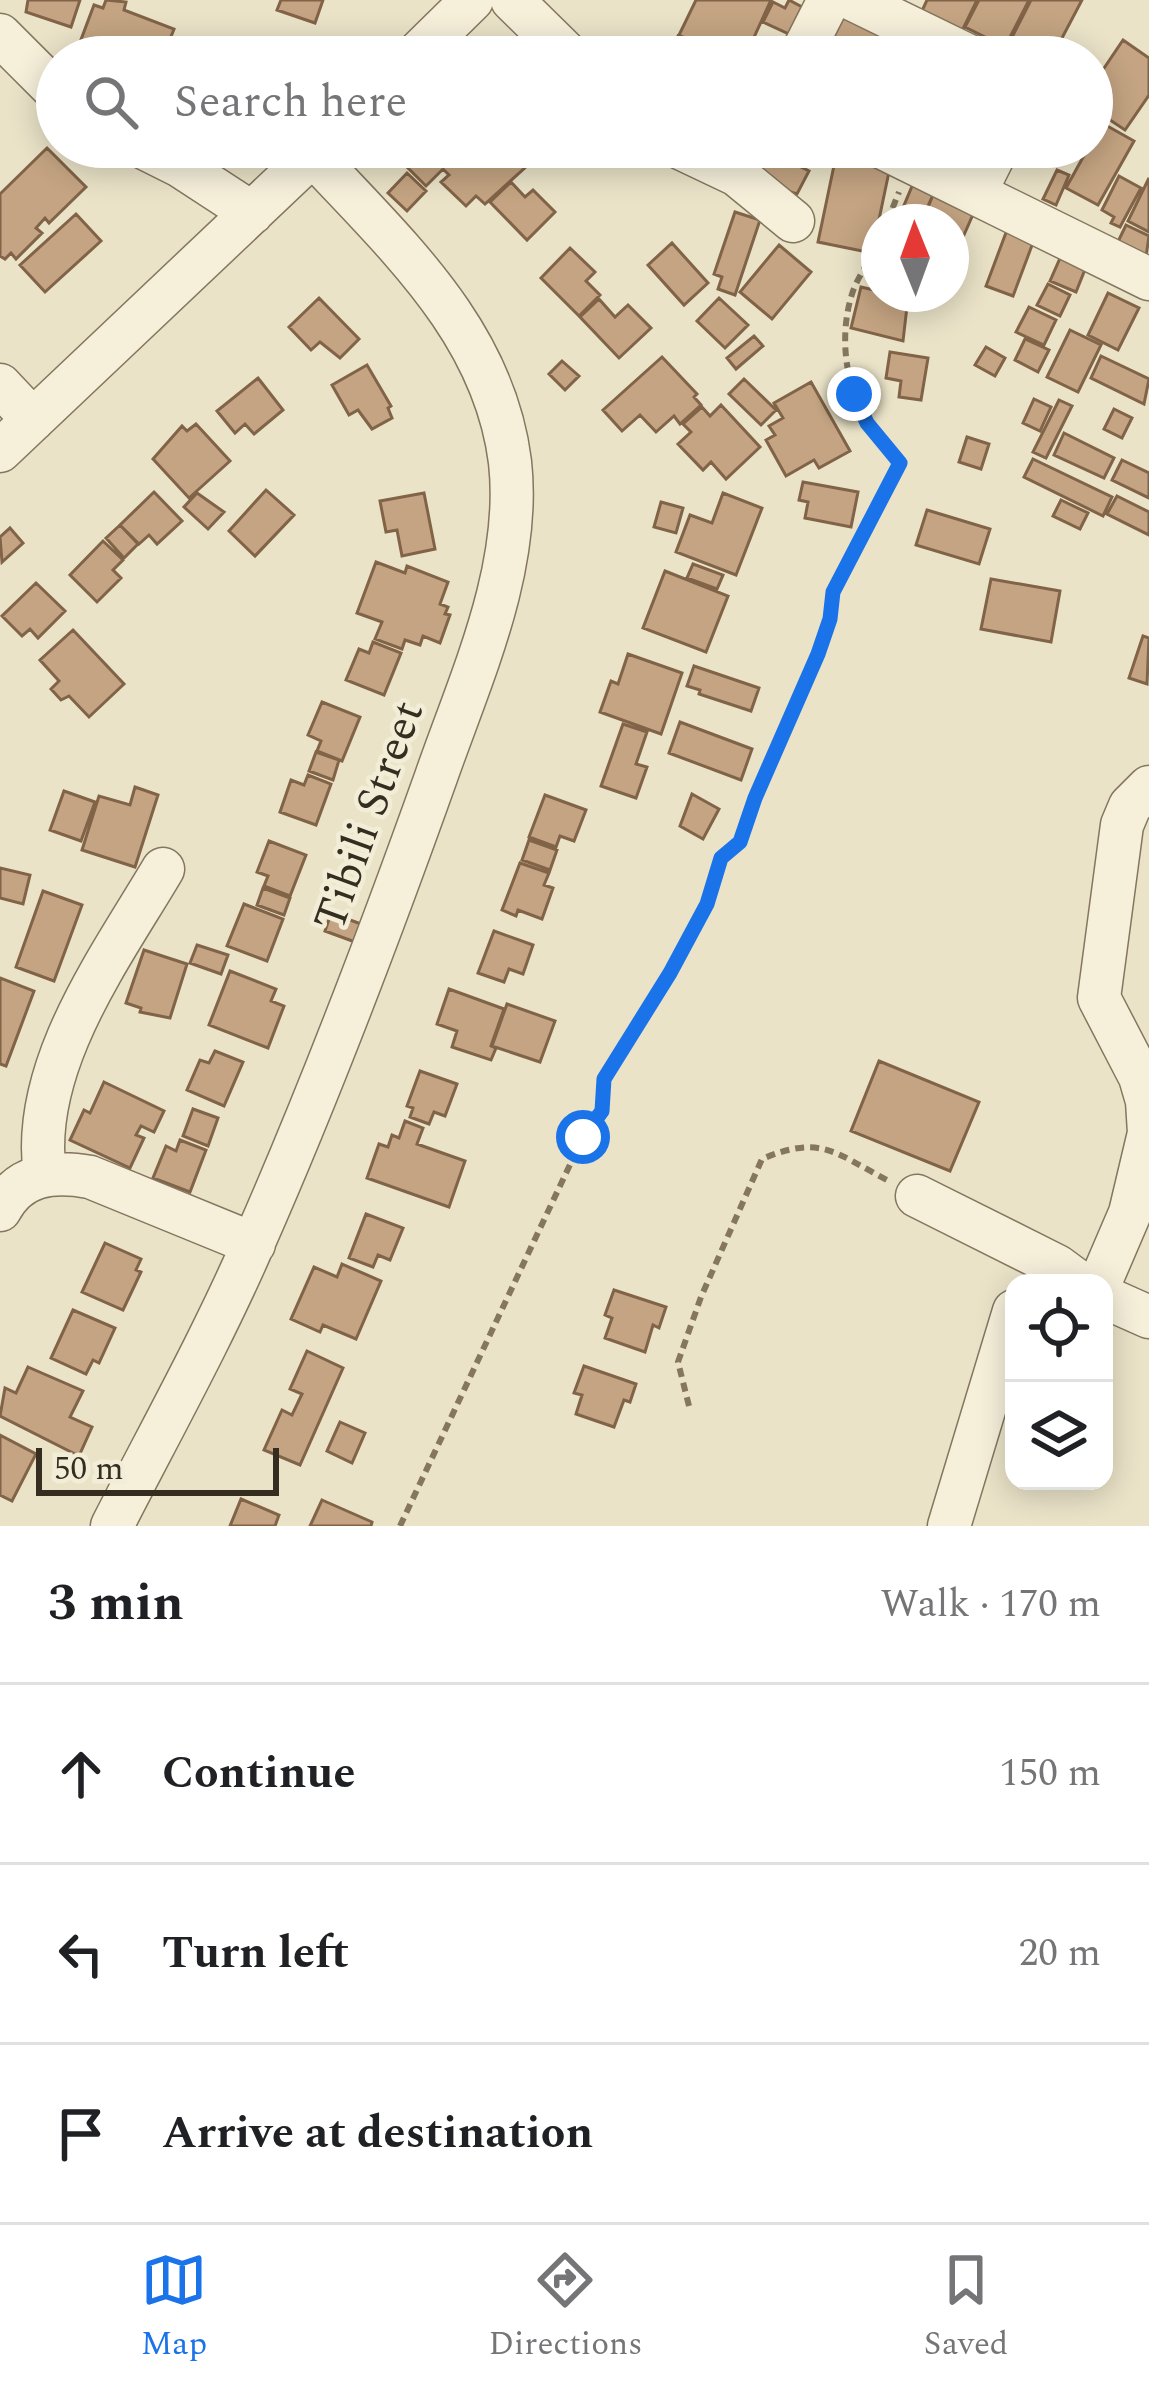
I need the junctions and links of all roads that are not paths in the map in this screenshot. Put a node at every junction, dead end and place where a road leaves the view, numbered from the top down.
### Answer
1 (472, 0) edge
2 (512, 0) edge
3 (829, 0) edge
4 (854, 0) edge
5 (0, 35) edge
6 (435, 36) edge
7 (549, 36) edge
8 (811, 36) edge
9 (927, 36) edge
10 (36, 71) edge
11 (183, 168) edge
12 (299, 168) edge
13 (332, 168) edge
14 (747, 168) edge
15 (924, 168) edge
16 (988, 168) edge
17 (976, 193) junction
18 (252, 213) junction
19 (793, 221) dead end
20 (1149, 280) edge
21 (0, 385) edge
22 (33, 419) junction
23 (0, 452) edge
24 (1149, 787) edge
25 (164, 869) dead end
26 (14, 1191) edge
27 (917, 1196) road end
28 (254, 1244) junction
29 (1050, 1274) edge
30 (1104, 1274) edge
31 (1113, 1302) edge
32 (1149, 1317) edge
33 (1005, 1342) edge
34 (112, 1526) edge
35 (949, 1526) edge

1 - 6 street
2 - 7 street
3 - 8 street
4 - 9 street
5 - 10 street
11 - 18 street
12 - 18 street
13 - 28 street, Tibili Street
14 - 19 street
15 - 17 street
16 - 17 street
17 - 20 street
18 - 22 street
21 - 22 street
22 - 23 street
24 - 30 street
25 - 26 street
26 - 28 street
27 - 29 street
28 - 34 street, Tibili Street
31 - 32 street
33 - 35 street

